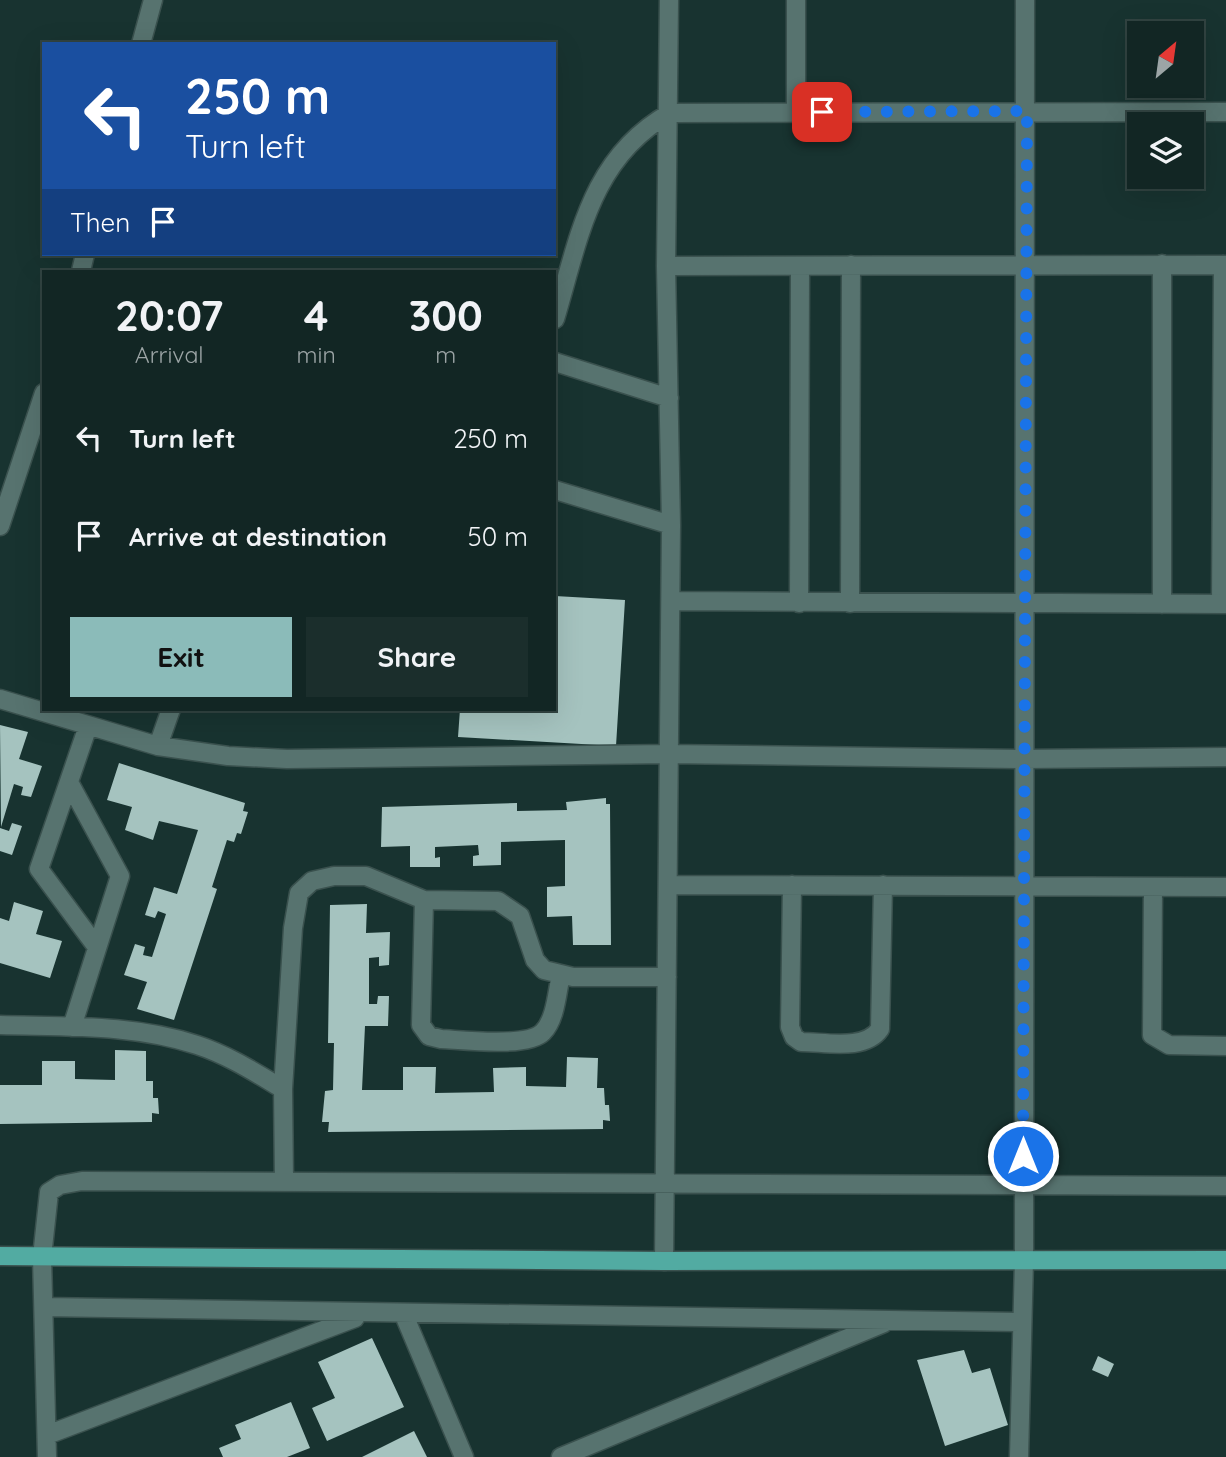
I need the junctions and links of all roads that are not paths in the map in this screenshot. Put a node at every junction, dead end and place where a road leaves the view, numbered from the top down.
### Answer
1 (153, 0) edge
2 (669, 0) edge
3 (796, 0) edge
4 (1025, 0) edge
5 (142, 42) edge
6 (1027, 111) junction
7 (796, 112) junction
8 (1226, 112) edge
9 (670, 113) junction
10 (1026, 264) junction
11 (1162, 264) junction
12 (800, 265) junction
13 (851, 265) junction
14 (1225, 265) edge
15 (666, 266) junction
16 (556, 316) edge
17 (556, 362) edge
18 (669, 398) junction
19 (42, 399) edge
20 (556, 489) edge
21 (671, 525) junction
22 (0, 526) edge
23 (671, 601) junction
24 (799, 603) junction
25 (850, 603) junction
26 (1162, 604) junction
27 (1224, 604) edge
28 (1024, 605) junction
29 (0, 699) edge
30 (170, 711) edge
31 (88, 726) junction
32 (158, 746) junction
33 (669, 754) junction
34 (1226, 757) edge
35 (1024, 759) junction
36 (69, 784) junction
37 (668, 884) junction
38 (792, 885) junction
39 (883, 886) junction
40 (1023, 886) junction
41 (1153, 887) junction
42 (1226, 887) edge
43 (424, 900) junction
44 (96, 946) junction
45 (561, 975) junction
46 (667, 977) junction
47 (0, 1025) edge
48 (72, 1027) junction
49 (1226, 1046) edge
50 (283, 1089) junction
51 (284, 1182) junction
52 (667, 1183) junction
53 (1023, 1183) junction
54 (1226, 1186) edge
55 (0, 1256) edge
56 (42, 1257) junction
57 (1226, 1259) edge
58 (1024, 1260) junction
59 (664, 1261) junction
60 (44, 1307) junction
61 (365, 1314) junction
62 (404, 1315) junction
63 (892, 1320) junction
64 (1022, 1322) junction
65 (47, 1435) junction
66 (47, 1457) edge
67 (464, 1457) edge
68 (561, 1457) edge
69 (1019, 1457) edge

1 - 5 street
2 - 9 street
3 - 7 street
4 - 6 street
6 - 7 street
6 - 8 street
6 - 10 street
7 - 9 street
9 - 15 street
9 - 16 street
10 - 11 street
10 - 13 street
10 - 28 street
11 - 14 street
11 - 26 street
12 - 13 street
12 - 15 street
12 - 24 street
13 - 25 street
14 - 27 street
15 - 18 street
17 - 18 street
18 - 21 street
19 - 22 street
20 - 21 street
21 - 23 street
23 - 24 street
23 - 33 street
24 - 25 street
25 - 28 street
26 - 27 street
26 - 28 street
28 - 35 street
29 - 31 street
30 - 32 street
31 - 32 street
31 - 36 street
32 - 33 street
33 - 35 street
33 - 37 street
34 - 35 street
35 - 40 street
36 - 44 street
36 - 44 street
37 - 38 street
37 - 46 street
38 - 39 street
38 - 39 street
39 - 40 street
40 - 41 street
40 - 53 street
41 - 42 street
41 - 49 street
43 - 45 street
43 - 45 street
43 - 50 street
44 - 48 street
45 - 46 street
46 - 52 street
47 - 48 street
48 - 50 street
50 - 51 street
51 - 52 street
51 - 56 street
52 - 53 street
52 - 59 street
53 - 54 street
53 - 58 street
55 - 56 main road
56 - 59 main road
56 - 60 street
57 - 58 main road
58 - 59 main road
58 - 64 street
60 - 61 street
60 - 65 street
61 - 62 street
61 - 65 street
62 - 63 street
62 - 67 street
63 - 64 street
63 - 68 street
64 - 69 street
65 - 66 street

